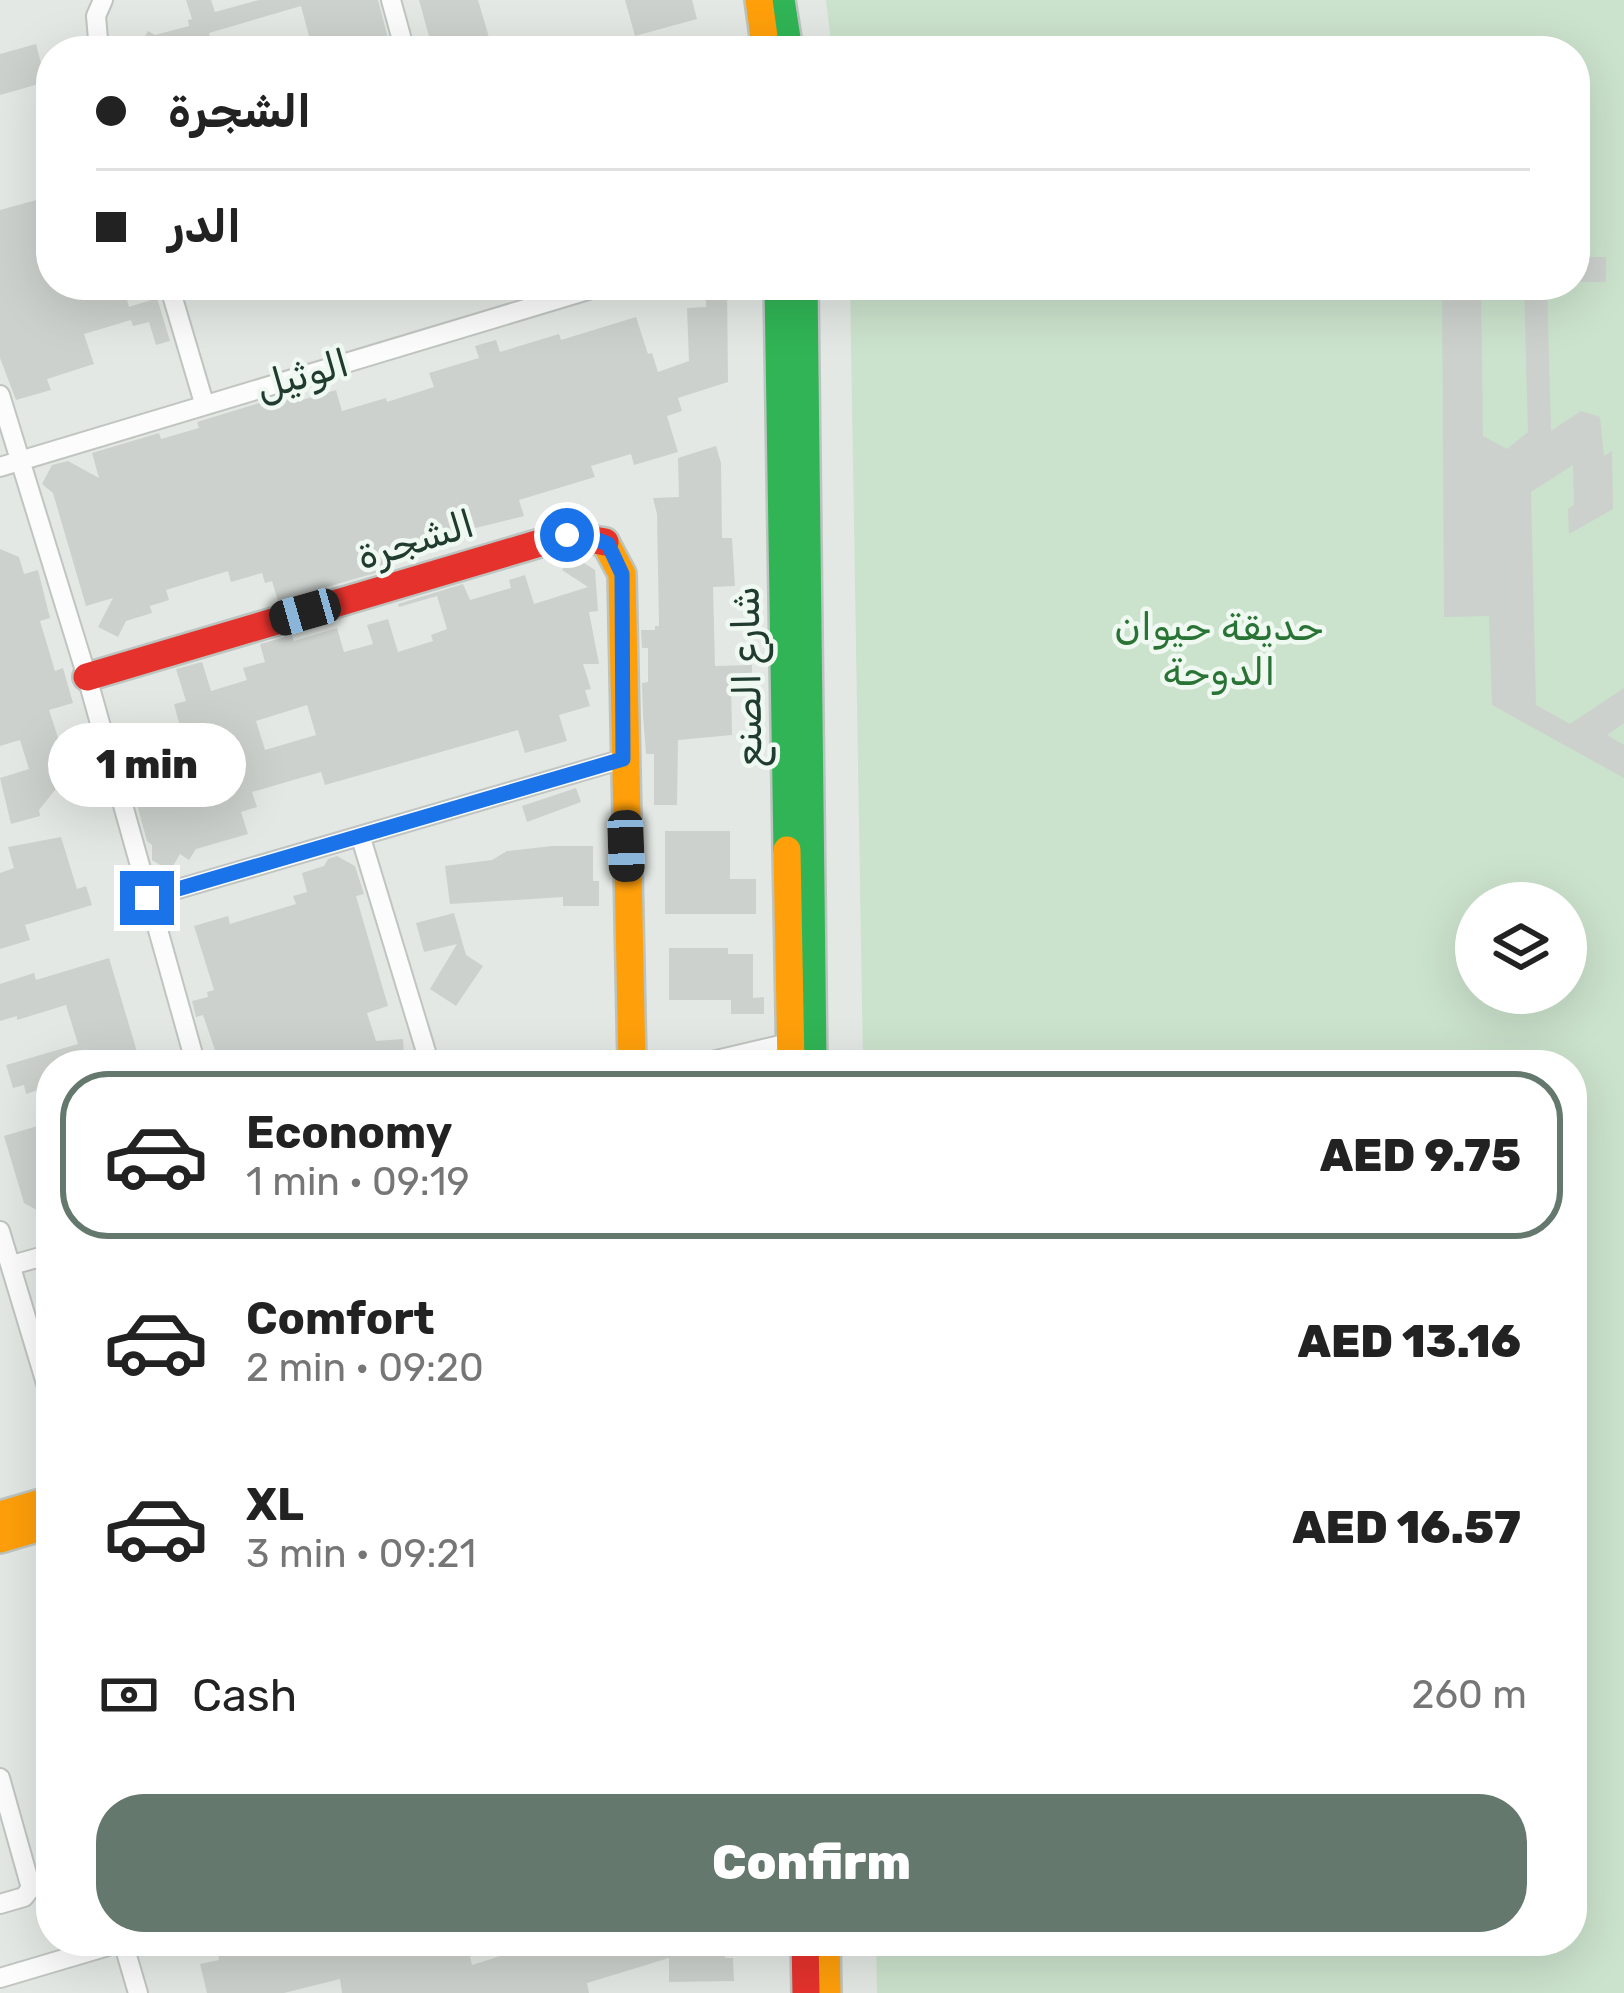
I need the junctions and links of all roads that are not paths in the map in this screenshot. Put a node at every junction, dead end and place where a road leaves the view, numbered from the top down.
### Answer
1 (103, 0) edge
2 (391, 0) edge
3 (759, 0) edge
4 (781, 0) edge
5 (98, 36) edge
6 (401, 36) edge
7 (764, 36) edge
8 (787, 36) edge
9 (173, 300) edge
10 (554, 300) edge
11 (779, 300) edge
12 (803, 300) edge
13 (0, 395) edge
14 (204, 403) junction
15 (9, 464) edge
16 (795, 549) junction
17 (87, 677) junction
18 (623, 759) junction
19 (362, 838) junction
20 (147, 898) junction
21 (192, 1050) edge
22 (426, 1050) edge
23 (632, 1050) edge
24 (802, 1050) edge
25 (0, 1231) edge
26 (36, 1258) edge
27 (12, 1265) junction
28 (36, 1348) edge
29 (36, 1504) edge
30 (0, 1515) edge
31 (36, 1528) edge
32 (0, 1539) edge
33 (0, 1778) edge
34 (0, 1904) edge
35 (74, 1956) edge
36 (128, 1956) edge
37 (805, 1956) edge
38 (826, 1956) edge
39 (0, 1978) edge
40 (138, 1993) edge
41 (806, 1993) edge
42 (827, 1993) edge

1 - 5 street
2 - 6 street
3 - 7 street
4 - 8 street
9 - 14 street
10 - 14 street, الوثيل
11 - 16 street, شارع الصنع
12 - 16 street, شارع الصنع
13 - 15 street
14 - 15 street, الوثيل
15 - 17 street
16 - 24 street, شارع الصنع
17 - 18 street, الشجرة
17 - 20 street
18 - 19 street
18 - 23 street, الشجرة
19 - 20 street
19 - 22 street
20 - 21 street
25 - 27 street
26 - 27 street
27 - 28 street
29 - 30 street
31 - 32 street
33 - 34 street
35 - 39 street
36 - 40 street
37 - 41 street
38 - 42 street

